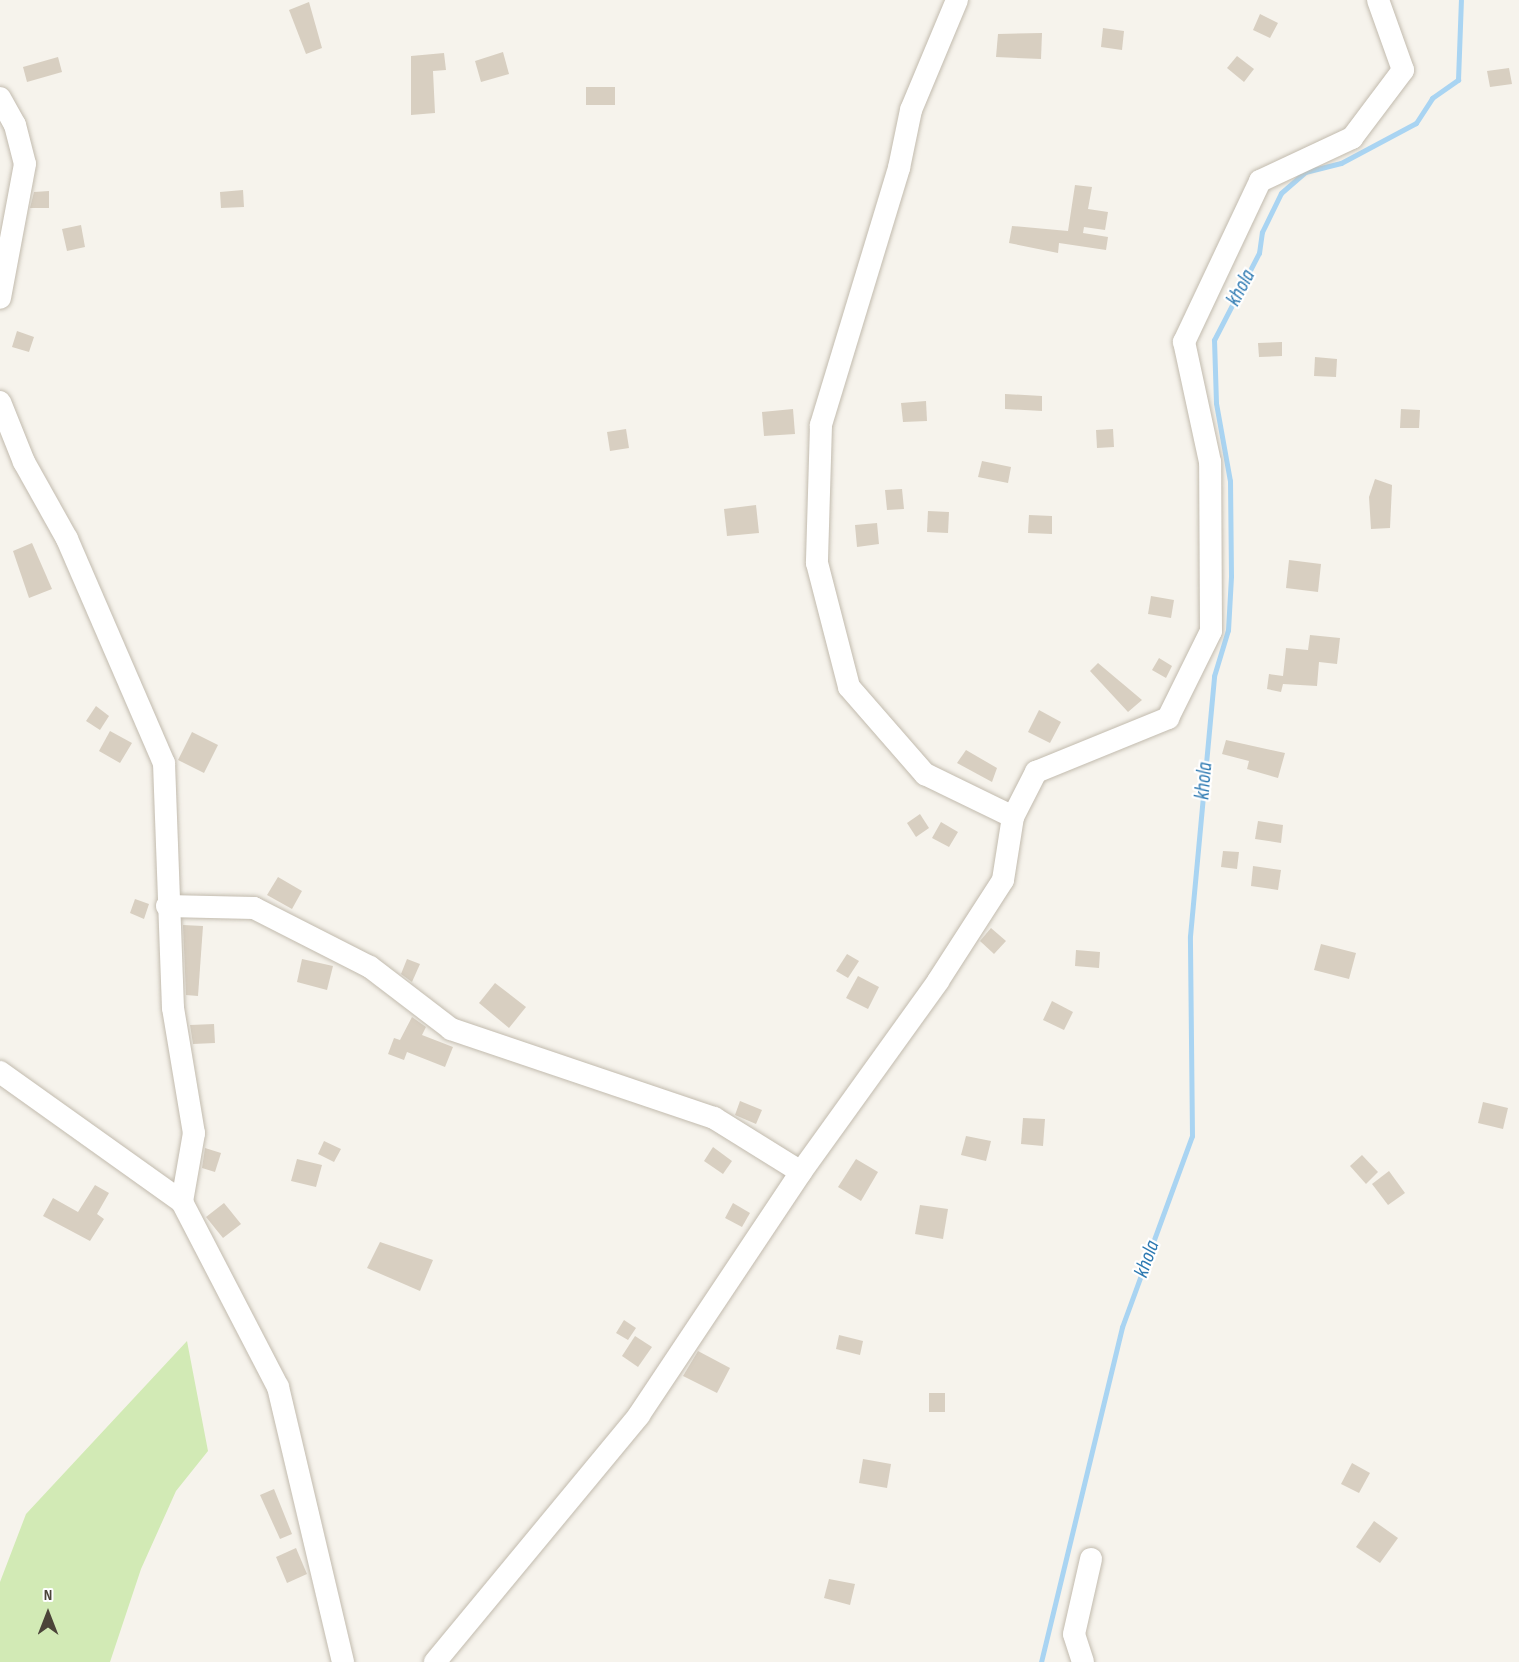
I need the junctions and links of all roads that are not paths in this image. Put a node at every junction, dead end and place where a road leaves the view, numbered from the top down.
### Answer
1 (957, 0) edge
2 (1378, 0) edge
3 (0, 98) edge
4 (0, 298) edge
5 (0, 402) edge
6 (1013, 817) junction
7 (166, 906) junction
8 (0, 1072) edge
9 (801, 1172) junction
10 (182, 1202) junction
11 (1091, 1559) dead end
12 (343, 1662) edge
13 (435, 1662) edge
14 (1083, 1662) edge

1 - 6 street
2 - 6 street
3 - 4 street
5 - 7 street
6 - 9 street
7 - 9 street
7 - 10 street
8 - 10 street
9 - 13 street
10 - 12 street
11 - 14 street

